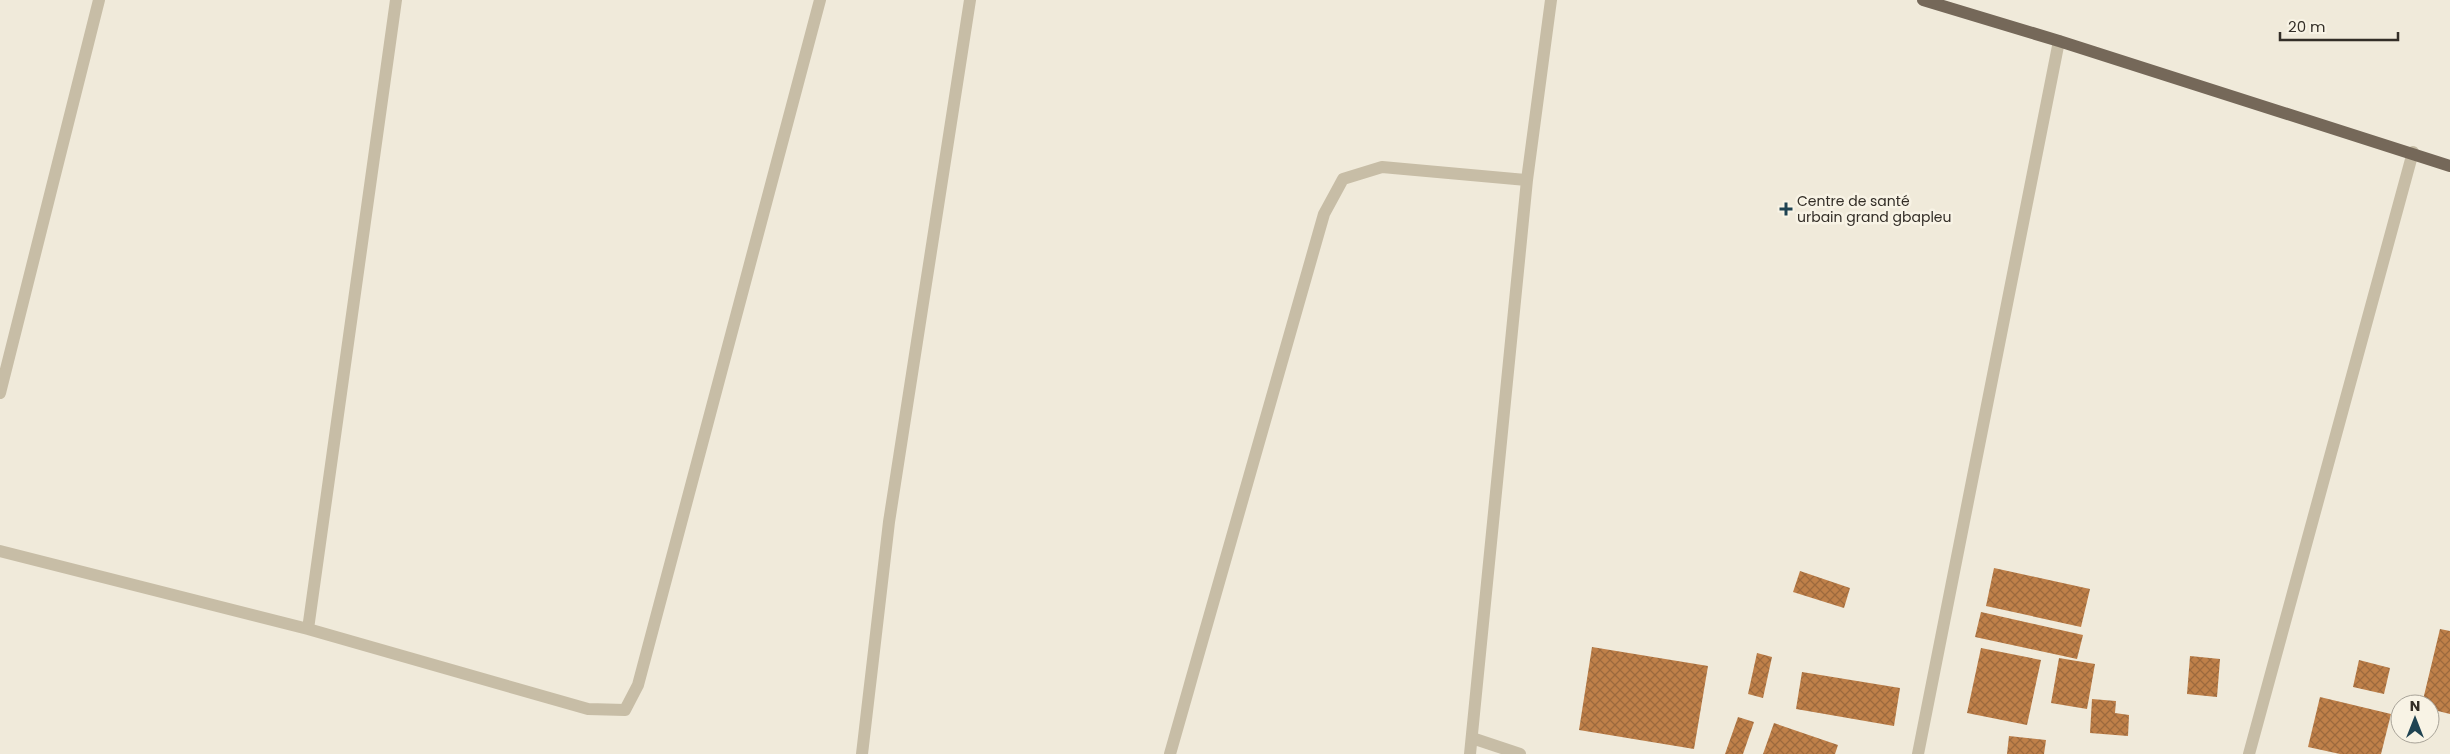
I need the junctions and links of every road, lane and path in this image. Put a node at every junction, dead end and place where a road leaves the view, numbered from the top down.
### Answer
1 (99, 0) edge
2 (396, 0) edge
3 (820, 0) edge
4 (970, 0) edge
5 (1551, 0) edge
6 (1923, 0) edge
7 (2059, 41) junction
8 (2413, 152) junction
9 (2450, 166) edge
10 (1527, 180) junction
11 (0, 393) edge
12 (0, 551) edge
13 (308, 629) junction
14 (1472, 738) junction
15 (862, 754) edge
16 (1170, 754) edge
17 (1470, 754) edge
18 (1520, 754) edge
19 (1918, 754) edge
20 (2250, 754) edge

1 - 11 street
2 - 13 street
3 - 13 street
4 - 15 street
5 - 10 street
6 - 7 main road
7 - 8 main road
7 - 19 street
8 - 9 main road
8 - 20 street
10 - 14 street
10 - 16 street
12 - 13 street
14 - 17 street
14 - 18 street

